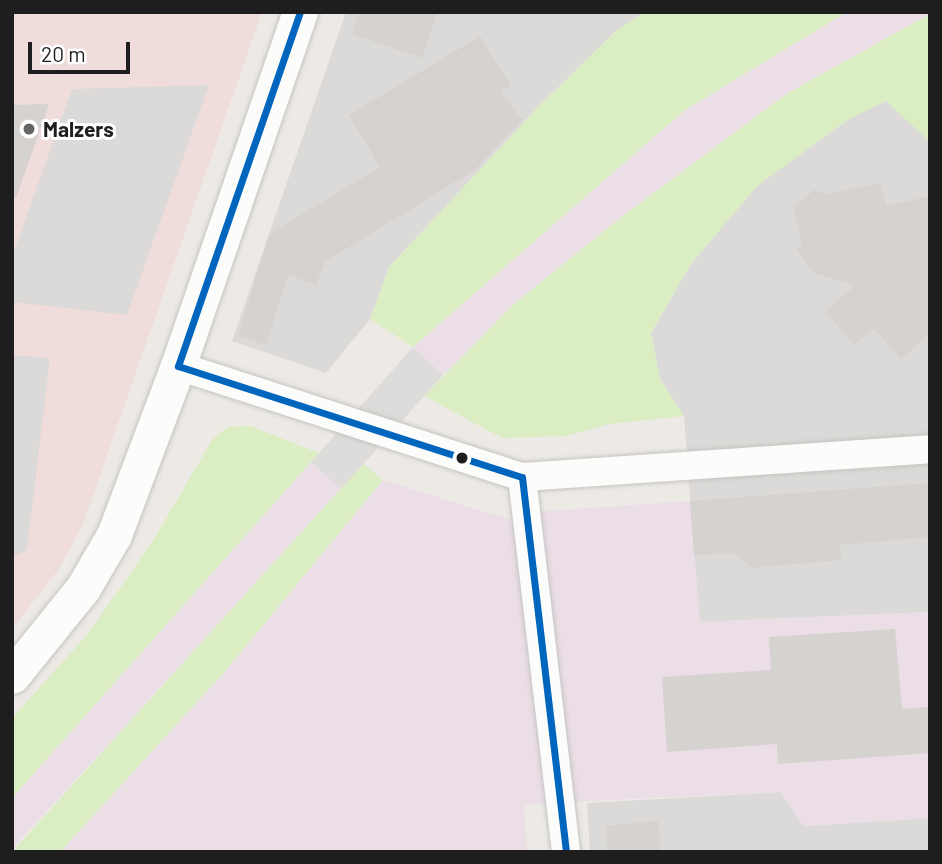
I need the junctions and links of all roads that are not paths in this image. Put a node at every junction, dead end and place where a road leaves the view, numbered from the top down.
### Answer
1 (300, 12) edge
2 (178, 366) junction
3 (930, 449) edge
4 (522, 477) junction
5 (12, 676) edge
6 (566, 852) edge

1 - 2 street
2 - 4 street
2 - 5 street
3 - 4 street
4 - 6 street

